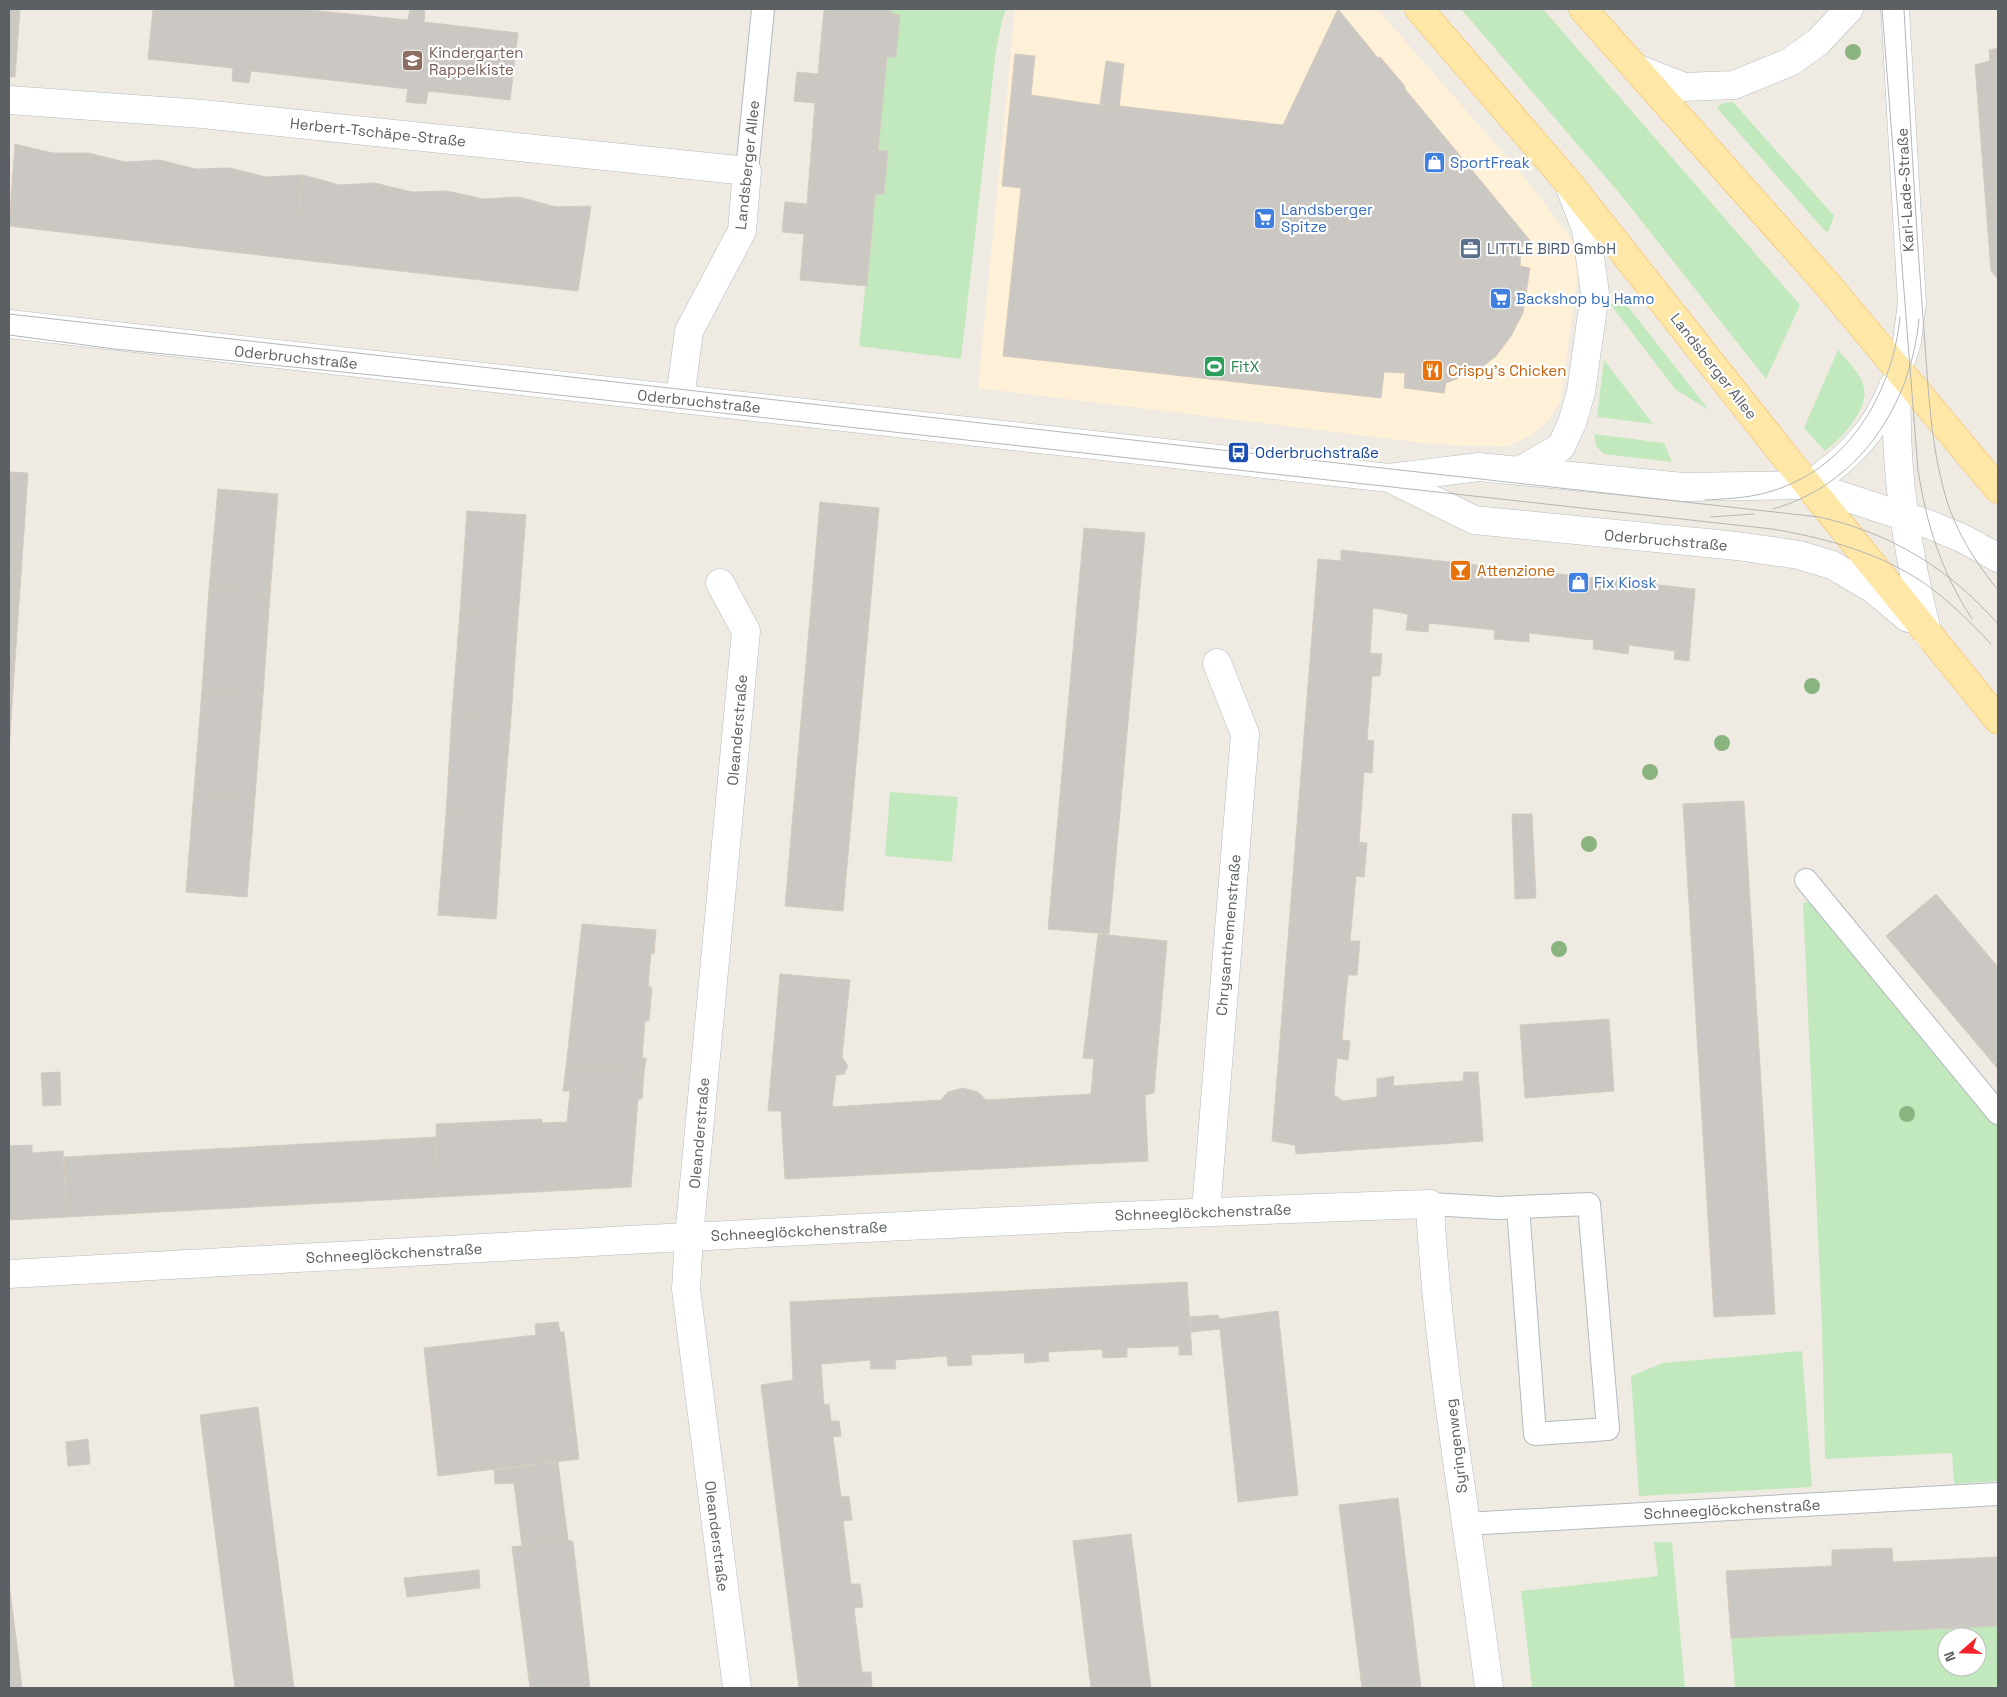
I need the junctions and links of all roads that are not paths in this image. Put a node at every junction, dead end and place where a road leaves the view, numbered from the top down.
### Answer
1 (763, 9) edge
2 (1419, 9) edge
3 (1583, 9) edge
4 (1849, 9) edge
5 (1895, 9) edge
6 (1636, 68) junction
7 (9, 100) edge
8 (747, 171) junction
9 (1567, 181) junction
10 (9, 324) edge
11 (1898, 370) junction
12 (680, 399) junction
13 (1519, 471) junction
14 (1389, 478) junction
15 (1808, 485) junction
16 (1998, 490) edge
17 (1905, 516) junction
18 (1998, 558) edge
19 (720, 583) dead end
20 (1928, 634) junction
21 (1217, 663) dead end
22 (1998, 720) edge
23 (1806, 880) dead end
24 (1998, 1113) edge
25 (1430, 1204) junction
26 (1518, 1207) junction
27 (1206, 1211) junction
28 (689, 1236) junction
29 (9, 1274) edge
30 (1998, 1494) edge
31 (1465, 1524) junction
32 (737, 1688) edge
33 (1489, 1688) edge

1 - 8 lane, Landsberger Allee
2 - 9 main road, Landsberger Allee
3 - 6 main road
4 - 6 street
5 - 11 street, Karl-Lade-Straße
6 - 11 main road
7 - 8 street, Herbert-Tschäpe-Straße
8 - 12 street, Landsberger Allee
9 - 13 street
9 - 15 main road, Landsberger Allee
10 - 12 street, Oderbruchstraße
11 - 15 street
11 - 16 main road
11 - 17 street, Landsberger Allee
12 - 14 street, Oderbruchstraße
13 - 14 street, Oderbruchstraße
13 - 15 street, Oderbruchstraße
14 - 20 street, Oderbruchstraße
15 - 17 street, Oderbruchstraße
15 - 20 main road, Landsberger Allee
17 - 18 street, Oderbruchstraße
17 - 20 street, Landsberger Allee
19 - 28 street, Oleanderstraße
20 - 22 main road, Landsberger Allee
21 - 27 street, Chrysanthemenstraße
23 - 24 lane
25 - 26 lane, Schneeglöckchenstraße
25 - 27 street, Schneeglöckchenstraße
25 - 31 street, Syringenweg
26 - 26 lane, Schneeglöckchenstraße
27 - 28 street, Schneeglöckchenstraße
28 - 29 street, Schneeglöckchenstraße
28 - 32 street, Oleanderstraße
30 - 31 lane, Schneeglöckchenstraße
31 - 33 street, Syringenweg

